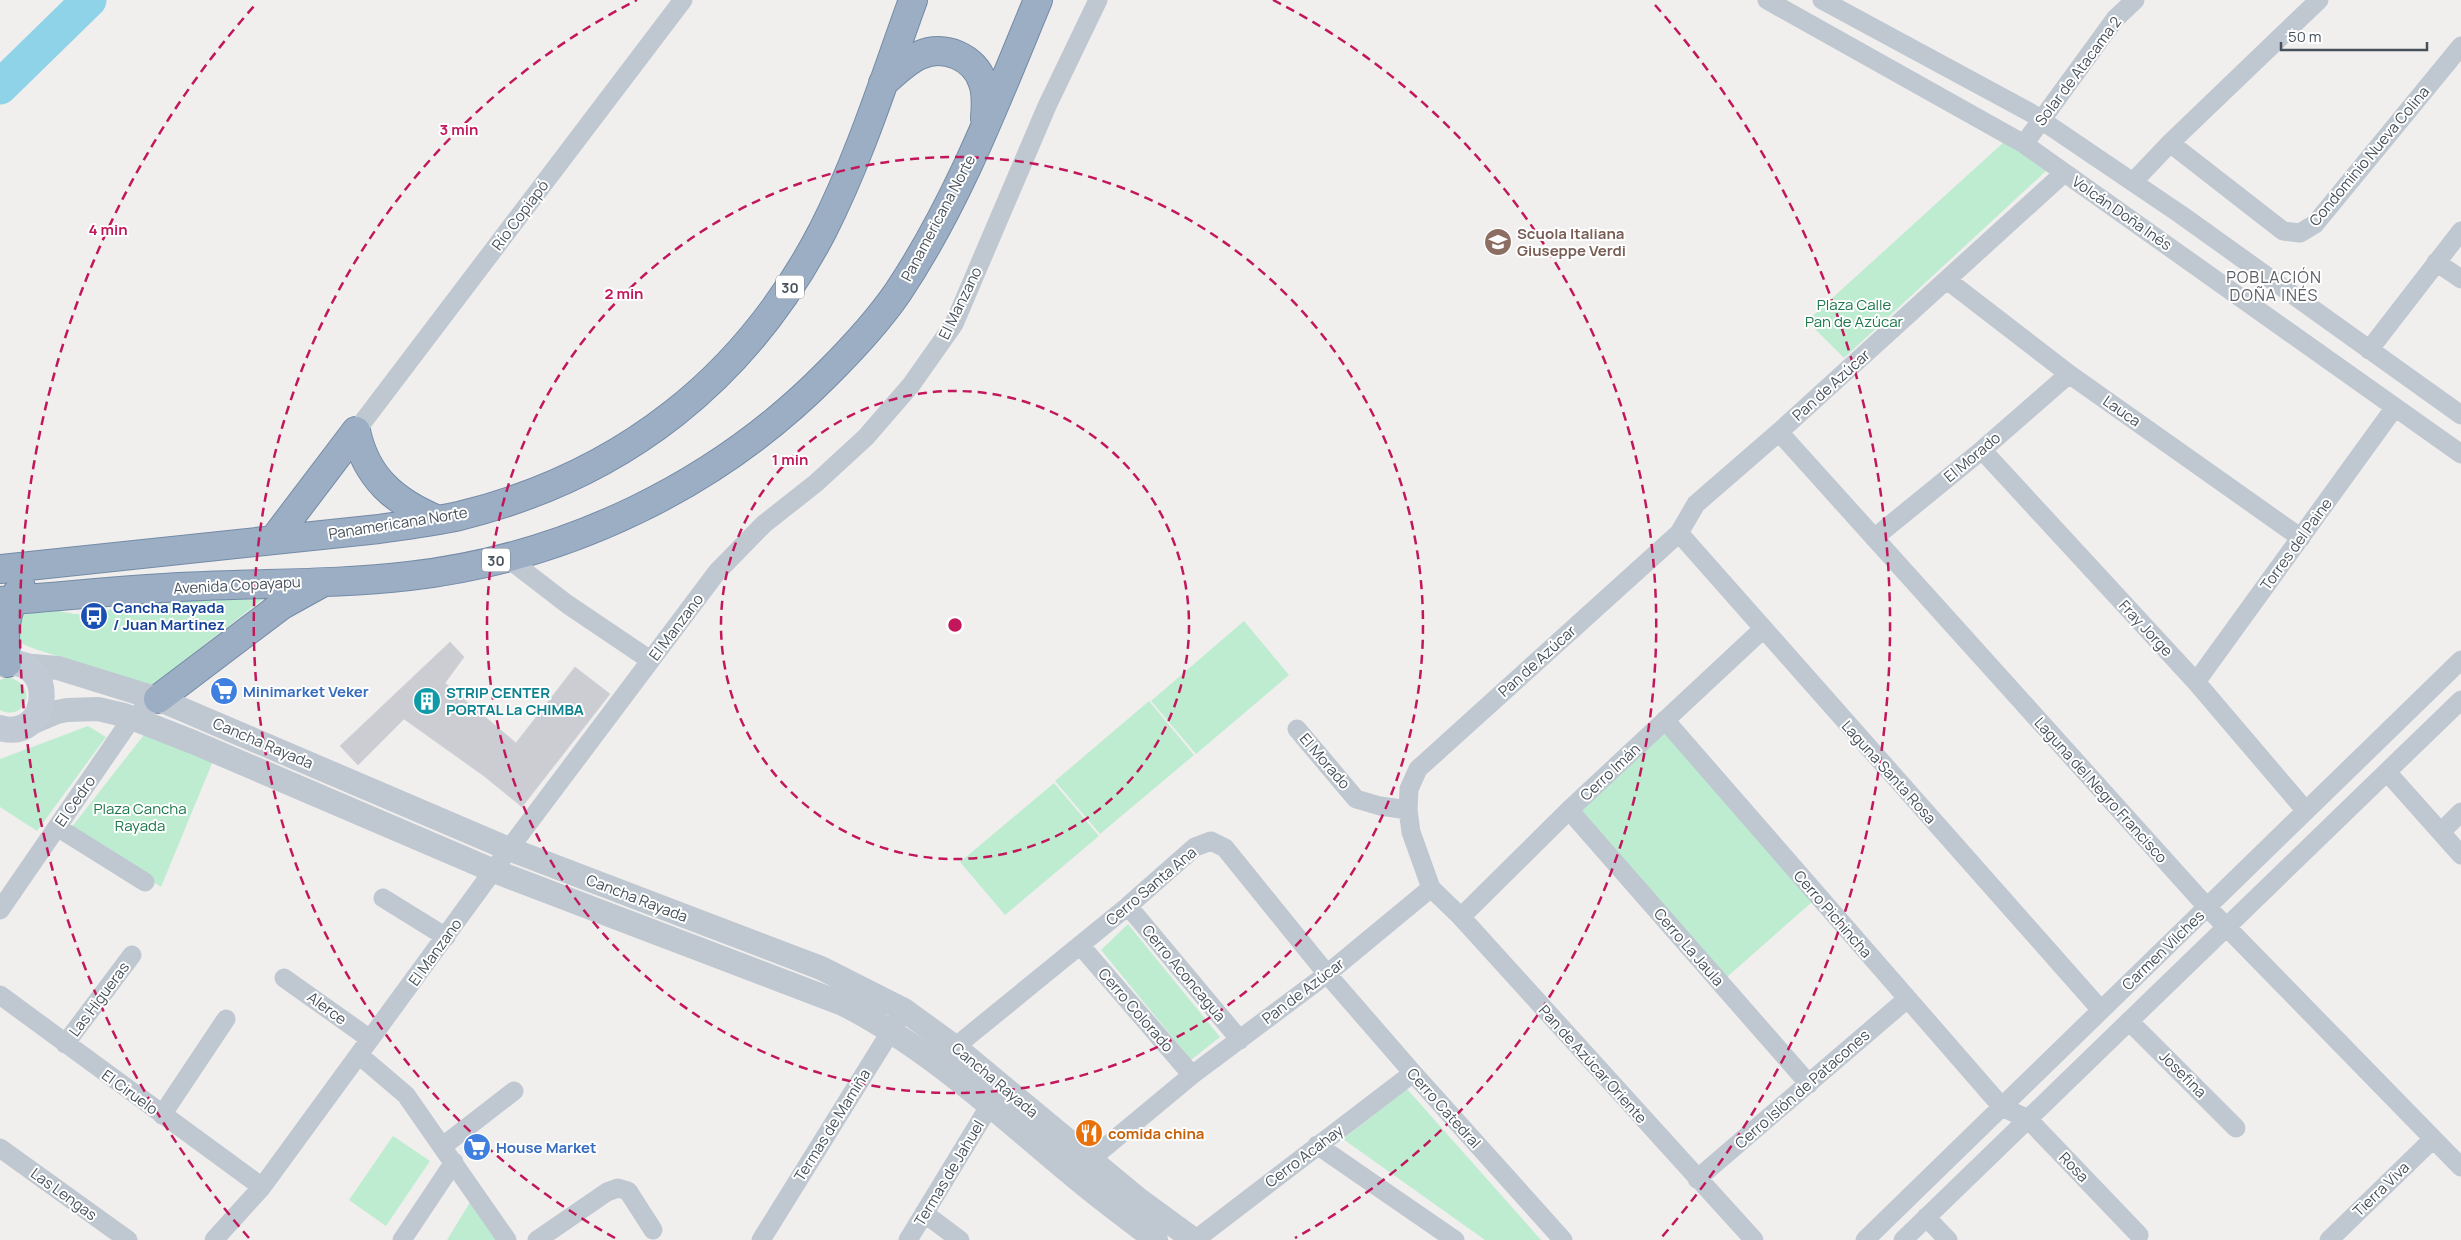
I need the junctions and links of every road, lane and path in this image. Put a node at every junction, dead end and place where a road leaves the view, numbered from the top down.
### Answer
1 (683, 0) edge
2 (913, 0) edge
3 (1038, 0) edge
4 (1098, 0) edge
5 (1767, 0) edge
6 (2135, 0) edge
7 (2319, 0) edge
8 (1829, 2) edge
9 (1818, 27) junction
10 (2461, 46) edge
11 (883, 83) junction
12 (2041, 120) junction
13 (984, 129) junction
14 (2170, 143) junction
15 (2024, 144) junction
16 (2064, 173) junction
17 (2133, 182) junction
18 (2461, 231) edge
19 (2436, 262) junction
20 (1947, 280) junction
21 (2461, 280) edge
22 (2368, 350) junction
23 (2068, 374) junction
24 (2395, 407) junction
25 (2461, 415) edge
26 (356, 431) junction
27 (1779, 432) junction
28 (1982, 450) junction
29 (2461, 454) edge
30 (438, 520) junction
31 (1679, 533) junction
32 (1874, 538) junction
33 (2301, 538) junction
34 (274, 539) junction
35 (506, 557) junction
36 (54, 562) junction
37 (0, 569) edge
38 (324, 581) junction
39 (6, 601) edge
40 (1763, 629) junction
41 (650, 660) junction
42 (2461, 660) edge
43 (6, 664) edge
44 (2196, 682) junction
45 (158, 698) junction
46 (2461, 700) edge
47 (132, 718) junction
48 (1665, 720) junction
49 (10, 729) edge
50 (1298, 729) dead end
51 (2387, 772) junction
52 (1408, 810) junction
53 (1569, 810) junction
54 (2306, 811) junction
55 (2461, 812) edge
56 (57, 827) junction
57 (2441, 832) junction
58 (509, 849) junction
59 (2461, 854) edge
60 (494, 871) junction
61 (145, 882) dead end
62 (1431, 888) junction
63 (383, 898) dead end
64 (1128, 906) junction
65 (2207, 907) junction
66 (0, 910) edge
67 (1461, 917) junction
68 (2227, 926) junction
69 (446, 937) junction
70 (1080, 945) junction
71 (132, 954) dead end
72 (1327, 974) junction
73 (284, 978) dead end
74 (0, 995) edge
75 (1907, 998) junction
76 (904, 1010) junction
77 (2101, 1010) junction
78 (226, 1019) dead end
79 (2129, 1021) junction
80 (890, 1031) junction
81 (370, 1039) junction
82 (1240, 1040) junction
83 (65, 1044) junction
84 (955, 1047) junction
85 (359, 1055) junction
86 (1413, 1074) junction
87 (1192, 1075) junction
88 (1809, 1084) junction
89 (514, 1091) dead end
90 (990, 1105) junction
91 (2002, 1107) junction
92 (162, 1115) junction
93 (2028, 1119) junction
94 (2236, 1128) dead end
95 (2432, 1139) junction
96 (1317, 1145) junction
97 (442, 1146) junction
98 (0, 1148) edge
99 (1091, 1159) junction
100 (454, 1162) junction
101 (2461, 1167) edge
102 (1697, 1179) junction
103 (262, 1187) junction
104 (924, 1214) junction
105 (1926, 1217) junction
106 (653, 1230) dead end
107 (2140, 1235) dead end
108 (2336, 1238) edge
109 (128, 1240) edge
110 (214, 1240) edge
111 (402, 1240) edge
112 (508, 1240) edge
113 (537, 1240) edge
114 (761, 1240) edge
115 (908, 1240) edge
116 (960, 1240) edge
117 (1156, 1240) edge
118 (1195, 1240) edge
119 (1455, 1240) edge
120 (1563, 1240) edge
121 (1754, 1240) edge
122 (1865, 1240) edge
123 (1902, 1240) edge
124 (1948, 1240) edge

1 - 26 street, Río Copiapó
2 - 11 highway, Panamericana Norte / 30
3 - 13 highway, Panamericana Norte / 30
4 - 41 street, El Manzano
5 - 9 street, Volcán Doña Inés
6 - 12 street, Solar de Atacama 2
7 - 14 street
8 - 9 street
8 - 12 street, Volcán Doña Inés
9 - 15 street, Volcán Doña Inés
10 - 14 street, Condominio Nueva Colina
11 - 13 highway
11 - 30 highway, Panamericana Norte / 30
12 - 15 street, Solar de Atacama 2
12 - 17 street, Volcán Doña Inés
13 - 35 highway, Panamericana Norte / 30
14 - 17 street
15 - 16 street, Volcán Doña Inés
16 - 20 street, Pan de Azúcar
16 - 24 street, Volcán Doña Inés
17 - 22 street, Volcán Doña Inés
18 - 19 street
19 - 21 street
19 - 22 street
20 - 23 street, Lauca
20 - 27 street, Pan de Azúcar
22 - 25 street, Volcán Doña Inés
23 - 28 street, El Morado
23 - 33 street, Lauca
24 - 29 street, Volcán Doña Inés
24 - 33 street, Torres del Paine
26 - 30 highway
26 - 34 highway
27 - 31 street, Pan de Azúcar
27 - 32 street, Laguna del Negro Francisco
28 - 32 street, El Morado
28 - 44 street, Fray Jorge
30 - 34 highway, Panamericana Norte / 30
31 - 40 street, Laguna Santa Rosa
31 - 52 street, Pan de Azúcar
32 - 65 street, Laguna del Negro Francisco
33 - 44 street, Torres del Paine
34 - 36 highway, 30
35 - 38 highway, Panamericana Norte / 30
35 - 41 street
36 - 37 highway, 30
36 - 39 highway
38 - 39 highway, Avenida Copayapu / 30
38 - 45 highway
39 - 43 highway
40 - 48 street, Cerro Imán
40 - 77 street, Laguna Santa Rosa
41 - 58 street, El Manzano
42 - 54 street, Carmen Vilches
43 - 45 street, Cancha Rayada
43 - 49 main road
44 - 54 street, Fray Jorge
45 - 47 street, El Cedro
45 - 58 street, Cancha Rayada
46 - 51 street, Carmen Vilches
47 - 49 street, Cancha Rayada
47 - 56 street, El Cedro
47 - 60 street, Cancha Rayada
48 - 53 street, Cerro Imán
48 - 75 street, Cerro Pichincha
50 - 52 street, El Morado
51 - 57 street
51 - 68 street, Carmen Vilches
52 - 62 street, Pan de Azúcar
53 - 67 street, Cerro Imán
53 - 88 street, Cerro La Jaula
54 - 65 street, Carmen Vilches
55 - 57 street
56 - 61 street
56 - 66 street, El Cedro
57 - 59 street
58 - 60 street, El Manzano
58 - 76 street, Cancha Rayada
60 - 69 street, El Manzano
60 - 80 street, Cancha Rayada
62 - 67 street, Pan de Azúcar Oriente
62 - 72 street, Pan de Azúcar
63 - 69 street
64 - 70 street, Cerro Santa Ana
64 - 72 street, Cerro Santa Ana
64 - 82 street, Cerro Aconcagua
65 - 68 street, Laguna del Negro Francisco
65 - 77 street, Carmen Vilches
67 - 102 street, Pan de Azúcar Oriente
68 - 79 street, Carmen Vilches
68 - 95 street, Laguna del Negro Francisco
69 - 81 street, El Manzano
70 - 84 street, Cerro Santa Ana
70 - 87 street, Cerro Colorado
71 - 83 street, Las Higueras
72 - 82 street, Pan de Azúcar
72 - 86 street, Cerro Catedral
73 - 81 street, Alerce
74 - 83 street, El Ciruelo
75 - 88 street, Cerro Islón de Patacones
75 - 91 street, Cerro Pichincha
76 - 80 street, Termas de Mamiña
76 - 84 street, Cancha Rayada
77 - 91 street, Carmen Vilches
78 - 92 street
79 - 93 street, Carmen Vilches
79 - 94 street, Josefina
80 - 90 street, Cancha Rayada
80 - 114 street, Termas de Mamiña
81 - 85 street, El Manzano
82 - 87 street, Pan de Azúcar
83 - 92 street, El Ciruelo
84 - 99 street, Cancha Rayada
85 - 97 street
85 - 103 street, El Manzano
86 - 96 street, Cerro Acahay
86 - 120 street, Cerro Catedral
87 - 99 street, Pan de Azúcar
88 - 102 street, Cerro Islón de Patacones
89 - 97 street
90 - 104 street, Termas de Jahuel
90 - 117 street, Cancha Rayada
91 - 93 street, Rosa
91 - 122 street, Carmen Vilches
92 - 103 street, El Ciruelo
93 - 105 street, Carmen Vilches
93 - 107 street, Rosa
95 - 101 street, Laguna del Negro Francisco
95 - 108 street, Tierra Viva
96 - 118 street, Cerro Acahay
96 - 119 street
97 - 100 street
98 - 109 street, Las Lengas
99 - 118 street, Cancha Rayada
100 - 111 street
100 - 112 street
102 - 121 street, Pan de Azúcar Oriente
103 - 110 street, El Manzano
104 - 115 street, Termas de Jahuel
104 - 116 street
105 - 123 street, Carmen Vilches
105 - 124 street
106 - 113 street

